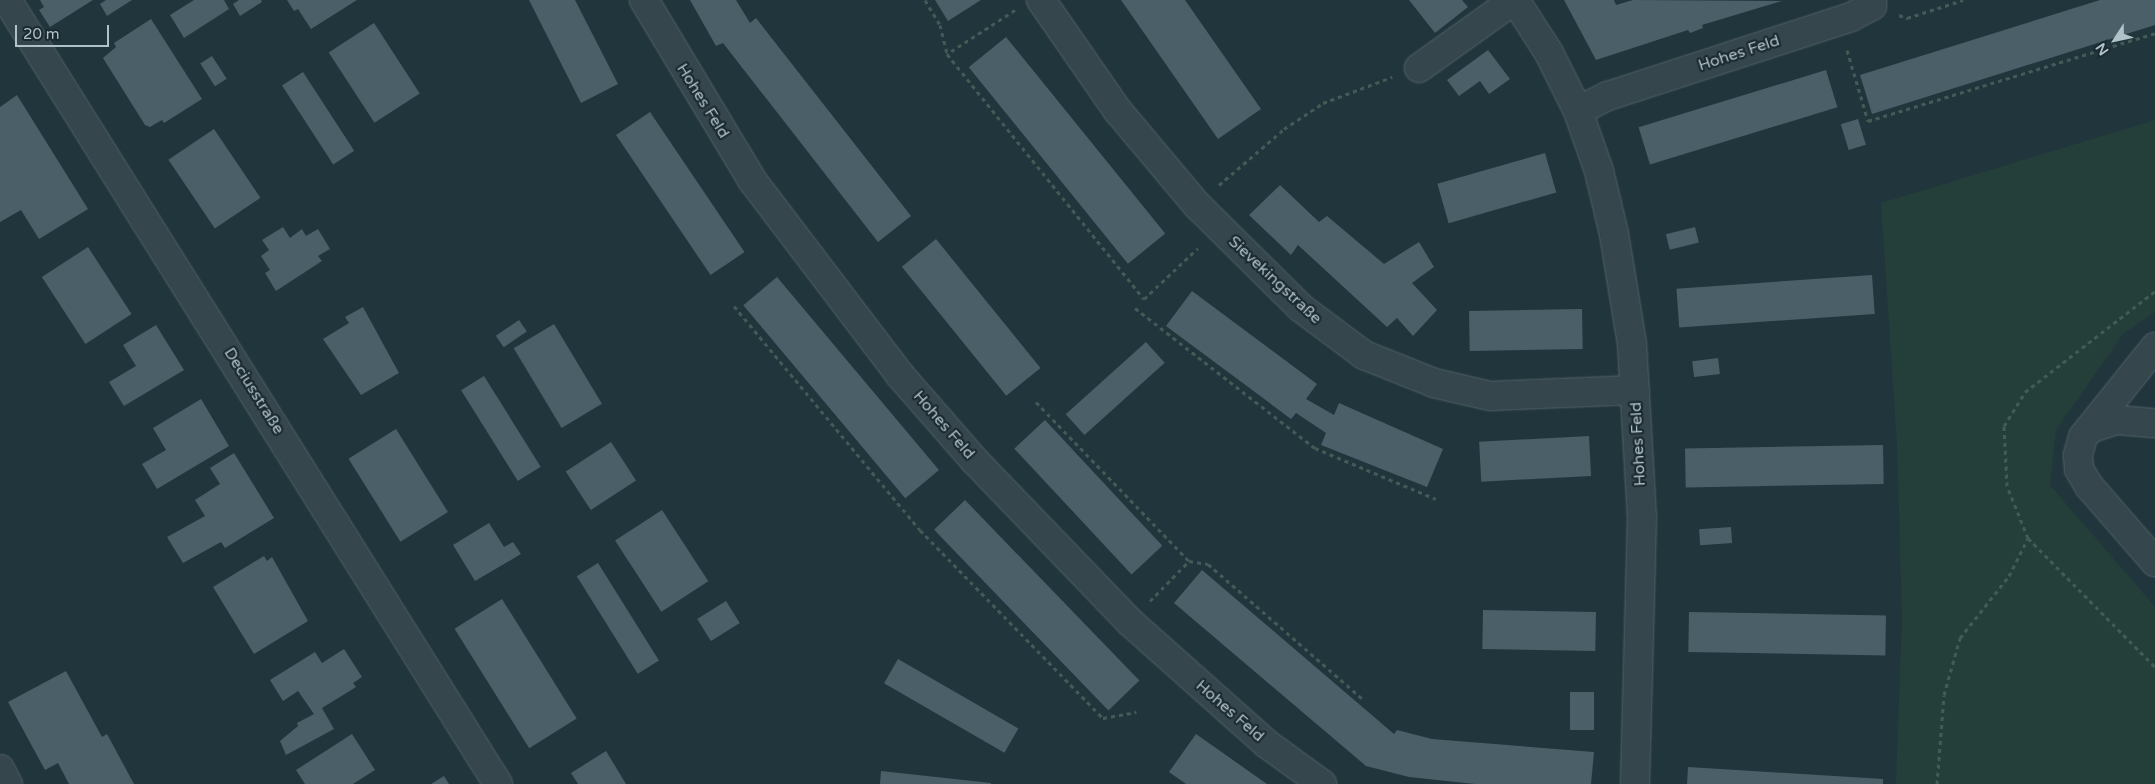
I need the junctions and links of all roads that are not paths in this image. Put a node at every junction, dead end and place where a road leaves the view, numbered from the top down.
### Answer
1 (6, 0) edge
2 (644, 0) edge
3 (1514, 0) edge
4 (1032, 3) edge
5 (1872, 3) edge
6 (1419, 68) road end
7 (1578, 111) junction
8 (2155, 348) edge
9 (1635, 390) junction
10 (2155, 423) edge
11 (2090, 430) junction
12 (2155, 562) edge
13 (0, 769) edge
14 (8, 784) edge
15 (498, 784) edge
16 (1322, 784) edge
17 (1635, 784) edge

1 - 15 street, Deciusstraße
2 - 16 street, Hohes Feld
3 - 6 street
3 - 7 street, Hohes Feld
4 - 9 street, Sievekingstraße
5 - 7 street, Hohes Feld
7 - 9 street, Hohes Feld
8 - 11 street
9 - 17 street, Hohes Feld
10 - 11 street
11 - 12 street
13 - 14 street

